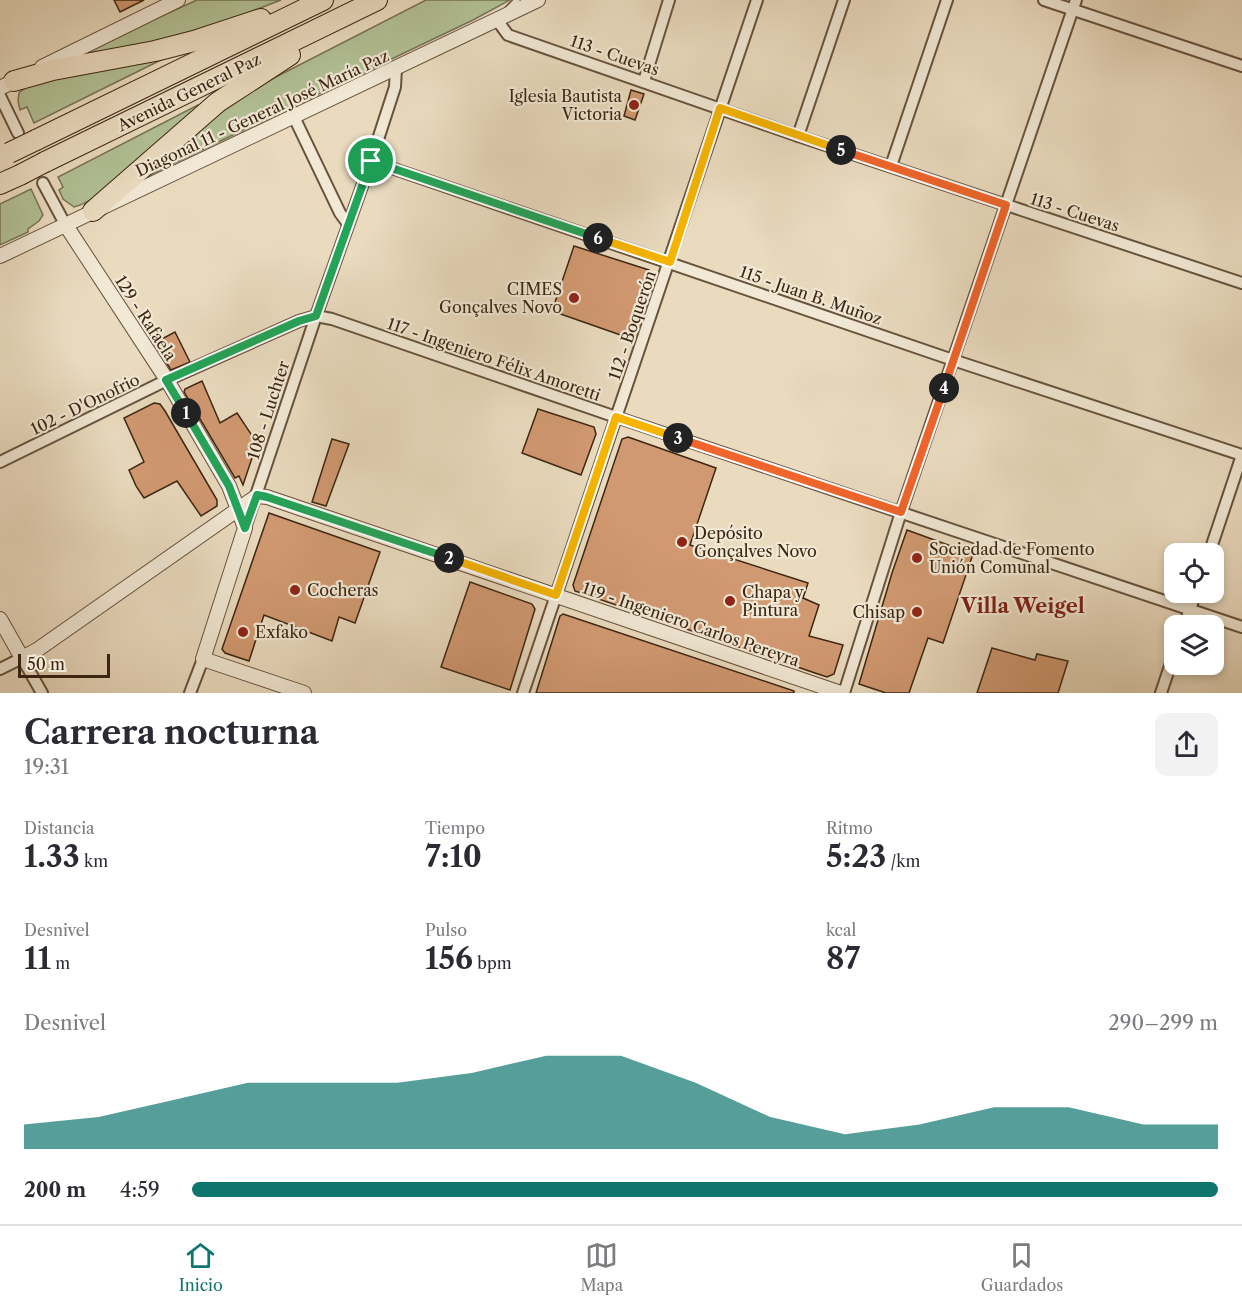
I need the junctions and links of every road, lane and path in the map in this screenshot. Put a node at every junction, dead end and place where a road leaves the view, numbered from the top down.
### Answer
1 (178, 0) edge
2 (311, 0) edge
3 (323, 0) edge
4 (377, 0) edge
5 (517, 0) edge
6 (538, 0) edge
7 (669, 0) edge
8 (757, 0) edge
9 (844, 0) edge
10 (947, 0) edge
11 (1044, 0) edge
12 (1074, 5) edge
13 (357, 11) junction
14 (497, 20) junction
15 (1242, 66) edge
16 (396, 68) junction
17 (644, 81) junction
18 (7, 84) edge
19 (0, 96) edge
20 (720, 108) junction
21 (294, 117) junction
22 (18, 133) dead end
23 (798, 136) junction
24 (5, 155) edge
25 (371, 161) junction
26 (891, 166) junction
27 (43, 183) dead end
28 (0, 184) edge
29 (1006, 205) junction
30 (93, 211) junction
31 (65, 224) junction
32 (348, 224) junction
33 (0, 256) edge
34 (670, 262) junction
35 (1242, 283) edge
36 (316, 316) junction
37 (953, 360) junction
38 (166, 380) junction
39 (616, 417) junction
40 (1242, 455) edge
41 (0, 462) edge
42 (257, 495) junction
43 (238, 507) junction
44 (901, 512) junction
45 (245, 528) junction
46 (1213, 543) edge
47 (556, 595) junction
48 (1192, 603) edge
49 (1190, 609) junction
50 (1188, 615) edge
51 (0, 619) edge
52 (1242, 627) edge
53 (22, 658) junction
54 (203, 659) junction
55 (0, 669) edge
56 (1167, 675) edge
57 (42, 693) edge
58 (190, 693) edge
59 (304, 693) edge
60 (524, 693) edge
61 (843, 693) edge
62 (1161, 693) edge

1 - 18 street
2 - 18 highway
3 - 24 highway, Avenida General Paz, bridge
4 - 13 highway, Avenida General Paz
5 - 14 lane
6 - 14 street, Diagonal 11 - General José María Paz
7 - 17 street
8 - 20 street, 112 - Boquerón
9 - 23 street
10 - 26 street
11 - 12 street
12 - 15 street
12 - 29 street
13 - 28 highway, Avenida General Paz, bridge
13 - 30 highway
14 - 16 street, Diagonal 11 - General José María Paz
14 - 17 street, 113 - Cuevas
16 - 21 street, Diagonal 11 - General José María Paz
16 - 25 street, 108 - Luchter
17 - 20 street, 113 - Cuevas
19 - 22 street
20 - 23 street, 113 - Cuevas
20 - 34 street, 112 - Boquerón
21 - 30 street, Diagonal 11 - General José María Paz
21 - 32 street
23 - 26 street, 113 - Cuevas
25 - 32 street, 108 - Luchter
25 - 34 street, 115 - Juan B. Muñoz
26 - 29 street, 113 - Cuevas
27 - 31 street
29 - 35 street, 113 - Cuevas
29 - 37 street
30 - 31 street, Diagonal 11 - General José María Paz
31 - 33 street, Diagonal 11 - General José María Paz
31 - 38 street, 129 - Rafaela
32 - 36 street, 108 - Luchter
34 - 37 street, 115 - Juan B. Muñoz
34 - 39 street, 112 - Boquerón
36 - 38 street, 102 - D'Onofrio
36 - 39 street, 117 - Ingeniero Félix Amoretti
36 - 42 street, 108 - Luchter
37 - 40 street, 115 - Juan B. Muñoz
37 - 44 street
38 - 41 street, 102 - D'Onofrio
38 - 43 street, 129 - Rafaela
39 - 44 street, 117 - Ingeniero Félix Amoretti
39 - 47 street, 112 - Boquerón
40 - 46 street
42 - 43 street
42 - 45 street, 108 - Luchter
42 - 47 street, 119 - Ingeniero Carlos Pereyra
43 - 45 street, 129 - Rafaela
43 - 53 street
44 - 49 street, 117 - Ingeniero Félix Amoretti
44 - 61 street
45 - 54 street, 108 - Luchter
47 - 60 street, 112 - Boquerón
47 - 61 street, 119 - Ingeniero Carlos Pereyra
48 - 49 street
49 - 50 street
49 - 52 street, 117 - Ingeniero Félix Amoretti
51 - 53 street
53 - 55 street
53 - 57 street
54 - 58 street, 108 - Luchter
54 - 59 street
56 - 62 street

